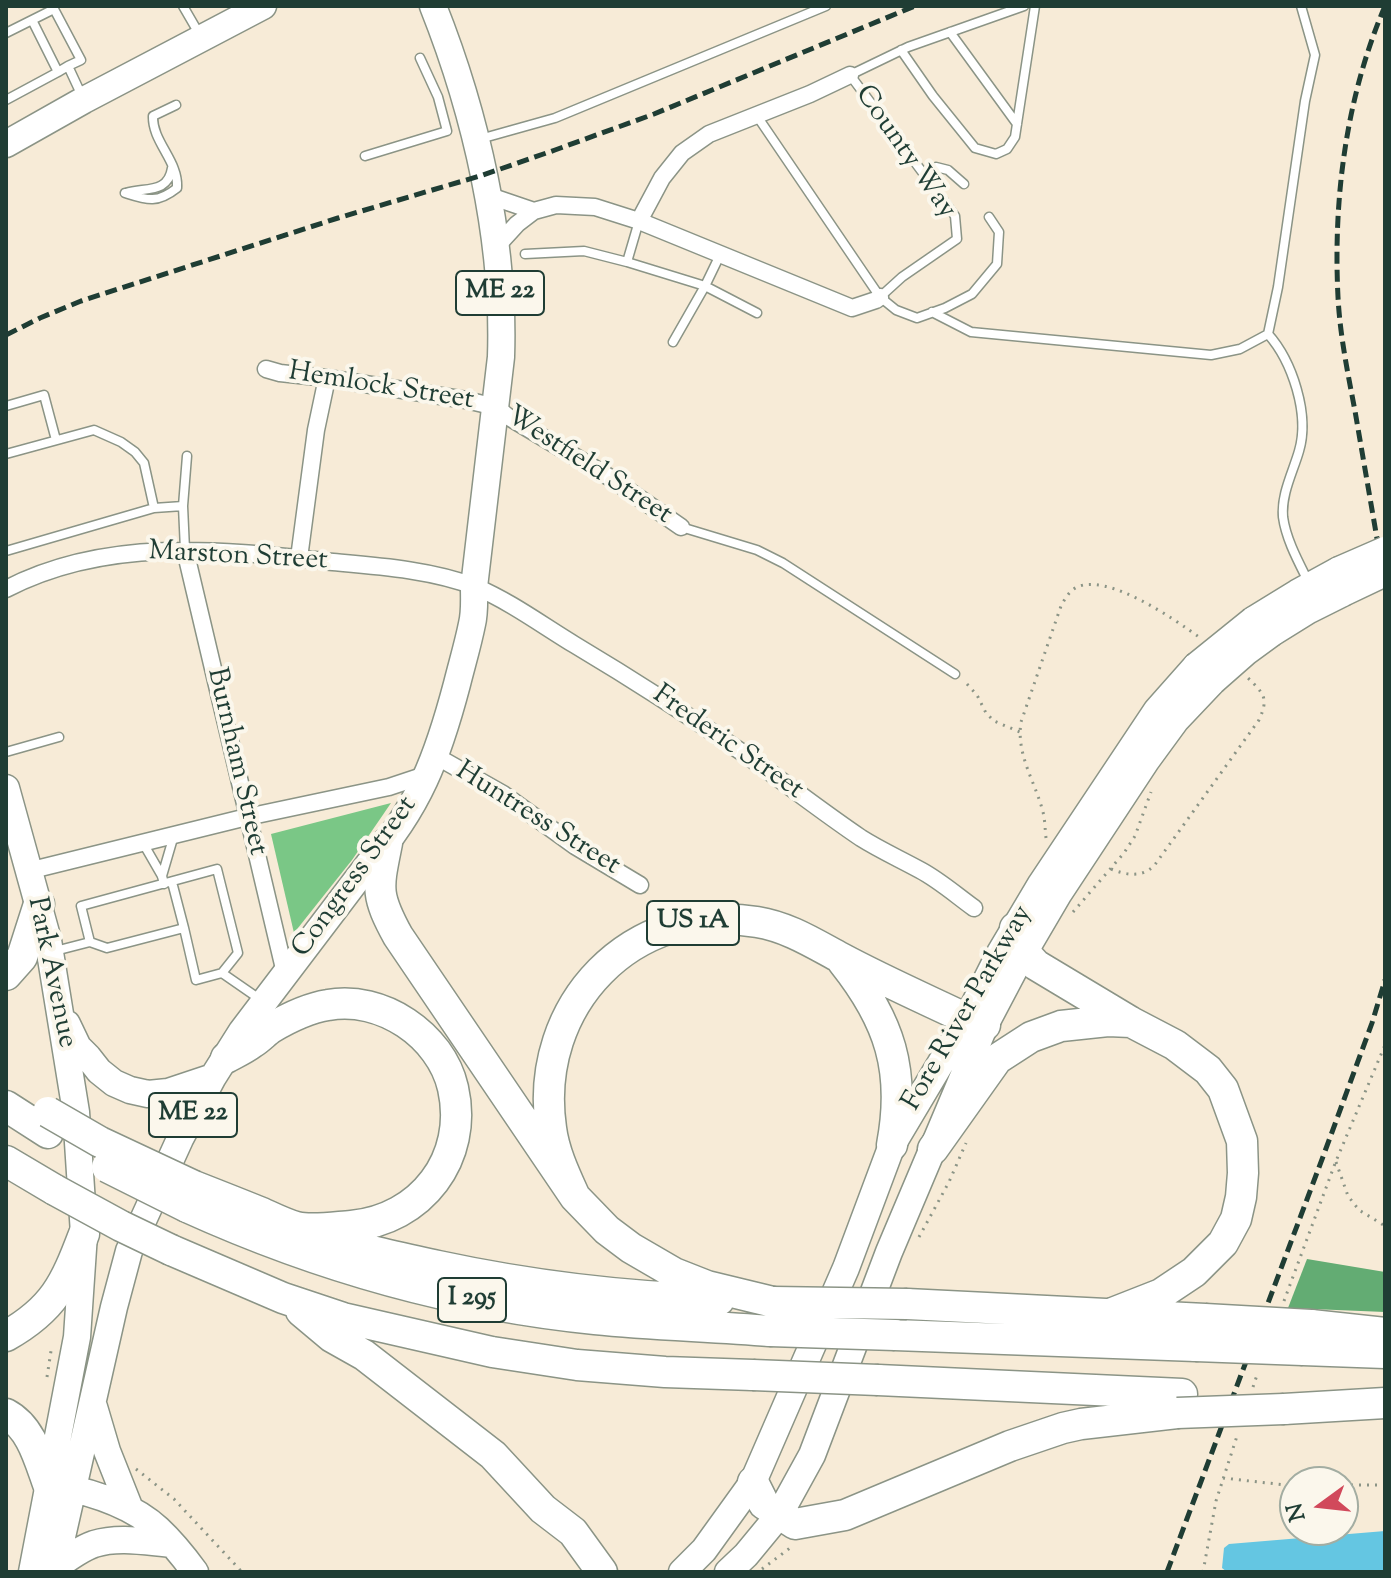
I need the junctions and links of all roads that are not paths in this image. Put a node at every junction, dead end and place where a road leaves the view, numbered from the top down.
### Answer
1 (263, 6) edge
2 (433, 6) edge
3 (826, 6) edge
4 (1024, 6) edge
5 (1035, 6) edge
6 (1301, 6) edge
7 (185, 7) edge
8 (32, 20) junction
9 (950, 32) junction
10 (6, 33) edge
11 (202, 39) junction
12 (901, 50) junction
13 (420, 58) dead end
14 (68, 66) junction
15 (58, 72) junction
16 (850, 75) junction
17 (6, 100) edge
18 (84, 100) junction
19 (176, 105) dead end
20 (757, 116) junction
21 (1017, 124) junction
22 (7, 141) edge
23 (476, 141) junction
24 (365, 156) dead end
25 (172, 163) junction
26 (923, 173) junction
27 (964, 184) dead end
28 (487, 195) junction
29 (534, 211) junction
30 (989, 217) dead end
31 (639, 221) junction
32 (495, 248) junction
33 (525, 254) dead end
34 (720, 255) junction
35 (627, 262) junction
36 (705, 286) junction
37 (880, 297) junction
38 (932, 312) junction
39 (757, 313) dead end
40 (1268, 334) junction
41 (673, 342) dead end
42 (266, 369) dead end
43 (327, 378) junction
44 (6, 406) edge
45 (496, 407) junction
46 (56, 440) junction
47 (6, 454) edge
48 (187, 456) dead end
49 (183, 506) junction
50 (154, 508) junction
51 (681, 527) joint
52 (185, 550) junction
53 (1385, 550) edge
54 (6, 551) edge
55 (299, 558) junction
56 (1385, 573) edge
57 (1341, 582) junction
58 (1310, 585) junction
59 (474, 587) junction
60 (6, 589) edge
61 (1263, 627) junction
62 (955, 674) dead end
63 (59, 737) dead end
64 (6, 752) edge
65 (431, 765) junction
66 (6, 788) edge
67 (247, 817) junction
68 (174, 835) junction
69 (143, 843) junction
70 (387, 843) junction
71 (28, 871) junction
72 (166, 880) junction
73 (640, 885) dead end
74 (39, 904) junction
75 (974, 908) dead end
76 (184, 928) junction
77 (1020, 940) junction
78 (90, 942) junction
79 (50, 952) junction
80 (840, 957) junction
81 (222, 973) junction
82 (285, 973) junction
83 (6, 975) edge
84 (264, 1002) junction
85 (60, 1010) junction
86 (976, 1022) junction
87 (1131, 1022) junction
88 (219, 1068) junction
89 (6, 1088) edge
90 (6, 1106) edge
91 (57, 1119) junction
92 (892, 1145) junction
93 (933, 1149) junction
94 (6, 1161) edge
95 (190, 1197) junction
96 (575, 1197) junction
97 (298, 1228) junction
98 (84, 1234) junction
99 (283, 1298) junction
100 (1110, 1314) junction
101 (772, 1316) junction
102 (1201, 1333) junction
103 (1385, 1333) edge
104 (6, 1336) edge
105 (1307, 1338) junction
106 (1385, 1353) edge
107 (1385, 1402) edge
108 (93, 1403) junction
109 (1180, 1404) junction
110 (6, 1414) edge
111 (753, 1482) junction
112 (60, 1486) junction
113 (130, 1509) junction
114 (543, 1509) junction
115 (779, 1515) junction
116 (172, 1544) junction
117 (47, 1570) edge
118 (195, 1572) edge
119 (575, 1572) edge
120 (602, 1572) edge
121 (682, 1572) edge
122 (728, 1572) edge

1 - 11 main road
2 - 23 main road, Congress Street / ME 22
3 - 23 lane
4 - 9 lane
5 - 21 lane
6 - 40 lane
7 - 11 lane
8 - 10 lane
8 - 14 lane
8 - 15 lane
9 - 12 lane
9 - 21 lane
11 - 18 main road
12 - 16 lane
12 - 21 lane
13 - 24 lane
14 - 15 lane
14 - 18 lane
15 - 17 lane
16 - 20 street, County Way
16 - 26 lane, County Way
18 - 22 main road
19 - 25 lane
20 - 31 street, County Way
20 - 37 lane
23 - 28 main road, Congress Street / ME 22
25 - 25 lane
26 - 27 lane
26 - 37 lane, County Way
28 - 29 street, County Way
28 - 32 main road, Congress Street / ME 22
29 - 31 street, County Way
29 - 32 street
30 - 38 lane
31 - 34 street, County Way
31 - 35 lane
32 - 45 main road, Congress Street / ME 22
33 - 35 lane
34 - 36 lane
34 - 37 street, County Way
35 - 36 lane
36 - 39 lane
36 - 41 lane
37 - 38 lane
38 - 40 lane
40 - 58 lane
42 - 43 street, Hemlock Street
43 - 45 street, Hemlock Street
43 - 55 street
44 - 46 lane
45 - 51 street, Westfield Street
45 - 59 main road, Congress Street / ME 22
46 - 47 lane
46 - 50 lane
48 - 49 lane
49 - 50 lane
49 - 52 lane
50 - 54 lane
51 - 62 lane
52 - 55 street, Marston Street
52 - 60 street, Marston Street
52 - 67 street, Burnham Street
53 - 57 main road, Fore River Parkway, bridge
55 - 59 street, Marston Street
56 - 57 main road, Fore River Parkway, bridge
57 - 58 main road, Fore River Parkway
57 - 61 main road, Fore River Parkway
58 - 61 main road, Fore River Parkway
59 - 65 main road, Congress Street / ME 22
59 - 75 street, Frederic Street
61 - 77 main road, Fore River Parkway, bridge
63 - 64 lane
65 - 67 street
65 - 70 main road, Congress Street / ME 22
65 - 73 street, Huntress Street
66 - 71 main road, Park Avenue
67 - 68 street
67 - 82 street, Burnham Street
68 - 69 street
68 - 72 lane
69 - 71 street
69 - 72 lane
70 - 82 main road, Congress Street / ME 22
70 - 96 highway
71 - 74 main road, Park Avenue
72 - 76 lane
72 - 78 lane
72 - 81 lane
74 - 79 main road, Park Avenue
74 - 83 highway
76 - 78 lane
76 - 81 lane
77 - 86 main road, Fore River Parkway
77 - 87 highway
78 - 79 lane
79 - 85 main road, Park Avenue
80 - 86 highway, US 1A
80 - 92 highway
80 - 96 highway, US 1A
81 - 84 lane
82 - 84 main road, Congress Street / ME 22
84 - 88 main road, Congress Street / ME 22
85 - 88 main road
85 - 91 main road, Park Avenue
86 - 92 main road, Fore River Parkway
86 - 93 main road, Fore River Parkway
87 - 93 highway
87 - 100 highway
88 - 97 highway
88 - 108 main road, Congress Street / ME 22
89 - 91 highway
90 - 91 highway
91 - 95 highway, bridge
91 - 98 main road, Congress Street
92 - 111 main road, Fore River Parkway
93 - 115 main road, Fore River Parkway
94 - 99 highway, I 295, bridge
95 - 97 highway
95 - 101 highway, I 295
96 - 101 highway, US 1A
97 - 101 highway
98 - 104 highway
98 - 112 main road, Congress Street
99 - 109 highway, I 295, bridge
99 - 114 highway
100 - 101 highway, US 1A, bridge
100 - 102 highway, US 1A
101 - 102 highway, I 295, bridge
102 - 105 highway, I 295, bridge
103 - 105 highway
105 - 106 highway, I 295
107 - 109 highway, bridge
108 - 112 main road, Congress Street / ME 22
108 - 113 main road
109 - 115 highway
110 - 112 highway
111 - 115 highway
111 - 121 main road, Fore River Parkway
112 - 113 main road
112 - 117 main road, Congress Street
113 - 116 main road
114 - 119 highway
114 - 120 highway
115 - 122 main road, Fore River Parkway
116 - 117 main road
116 - 118 main road

